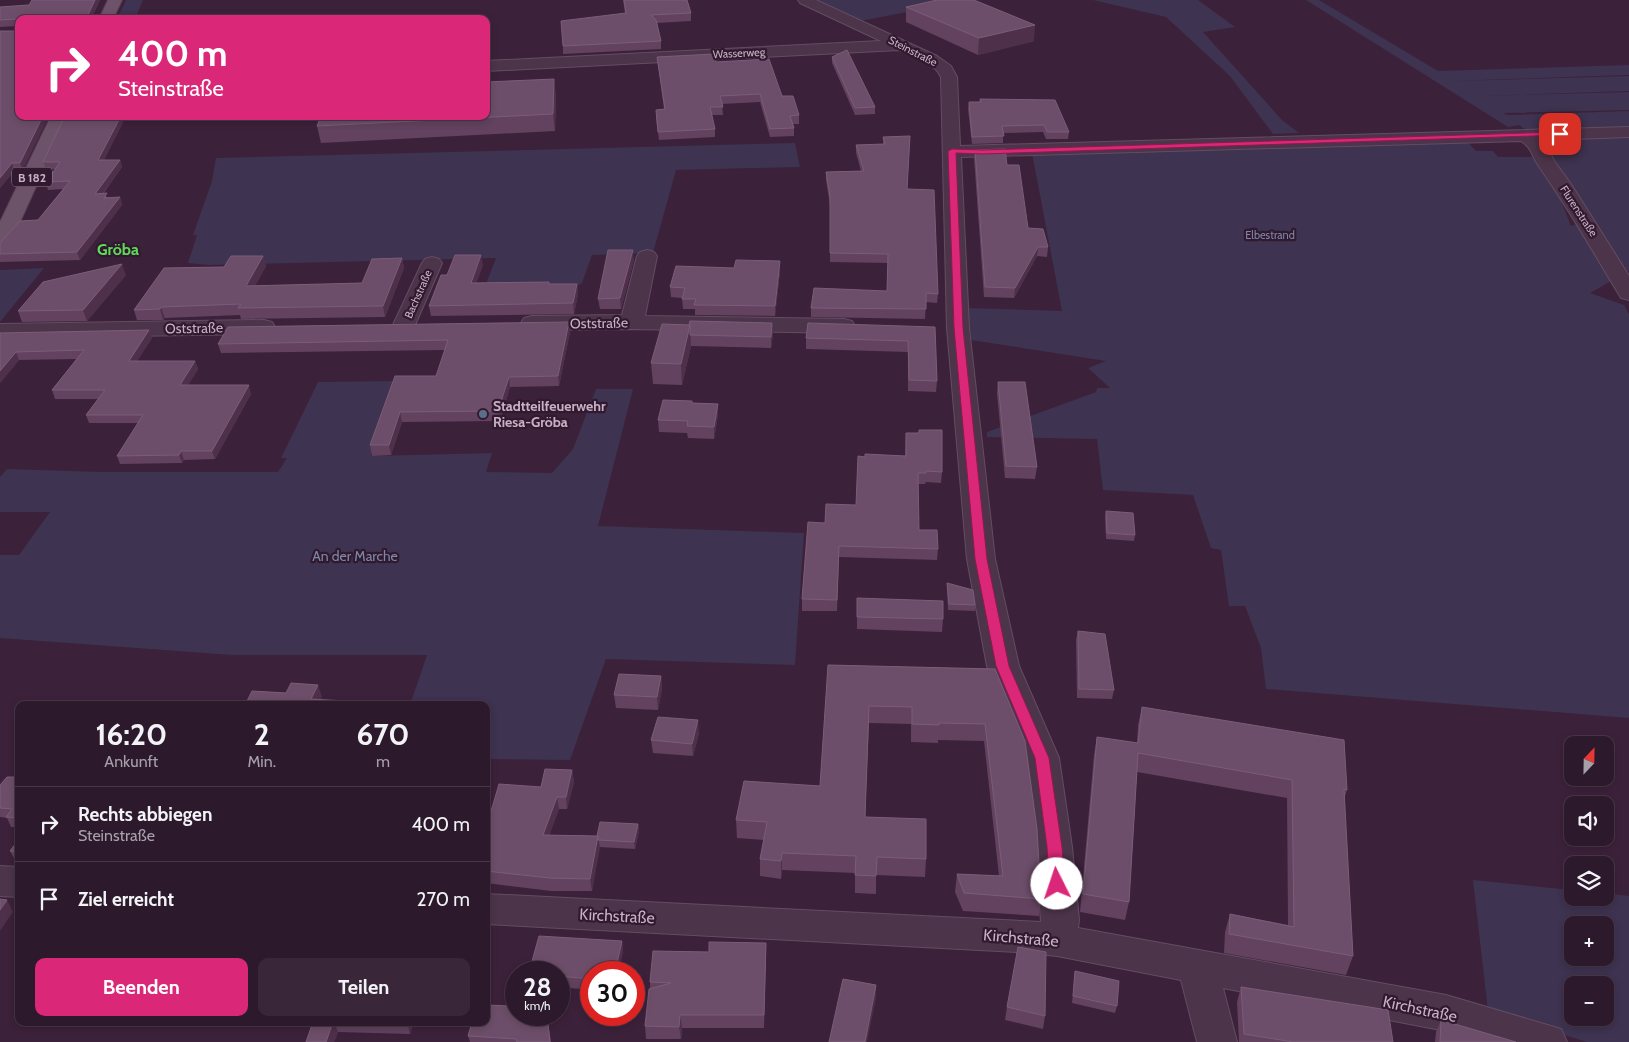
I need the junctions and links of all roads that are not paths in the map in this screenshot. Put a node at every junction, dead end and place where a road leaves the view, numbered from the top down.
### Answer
1 (114, 0) edge
2 (805, 0) edge
3 (108, 15) edge
4 (903, 45) junction
5 (490, 66) edge
6 (58, 120) edge
7 (1629, 132) edge
8 (1525, 135) junction
9 (952, 151) junction
10 (0, 237) edge
11 (647, 256) dead end
12 (432, 263) dead end
13 (1629, 293) edge
14 (632, 322) junction
15 (513, 324) edge
16 (404, 325) edge
17 (288, 326) edge
18 (869, 327) edge
19 (0, 331) edge
20 (0, 881) edge
21 (15, 882) edge
22 (490, 910) edge
23 (1057, 940) junction
24 (1198, 968) junction
25 (1217, 1042) edge
26 (1546, 1042) edge

1 - 3 main road
2 - 4 street, Steinstraße
4 - 5 street, Wasserweg
4 - 9 street, Steinstraße
6 - 10 main road, B 182
7 - 8 street
8 - 9 street
8 - 13 street, Flurenstraße
9 - 23 street, Steinstraße
11 - 14 street
12 - 16 street, Bachstraße
14 - 15 street, Oststraße
14 - 18 street, Oststraße
17 - 19 street, Oststraße
20 - 21 street
22 - 23 street, Kirchstraße
23 - 24 street, Kirchstraße
24 - 25 street
24 - 26 street, Kirchstraße

